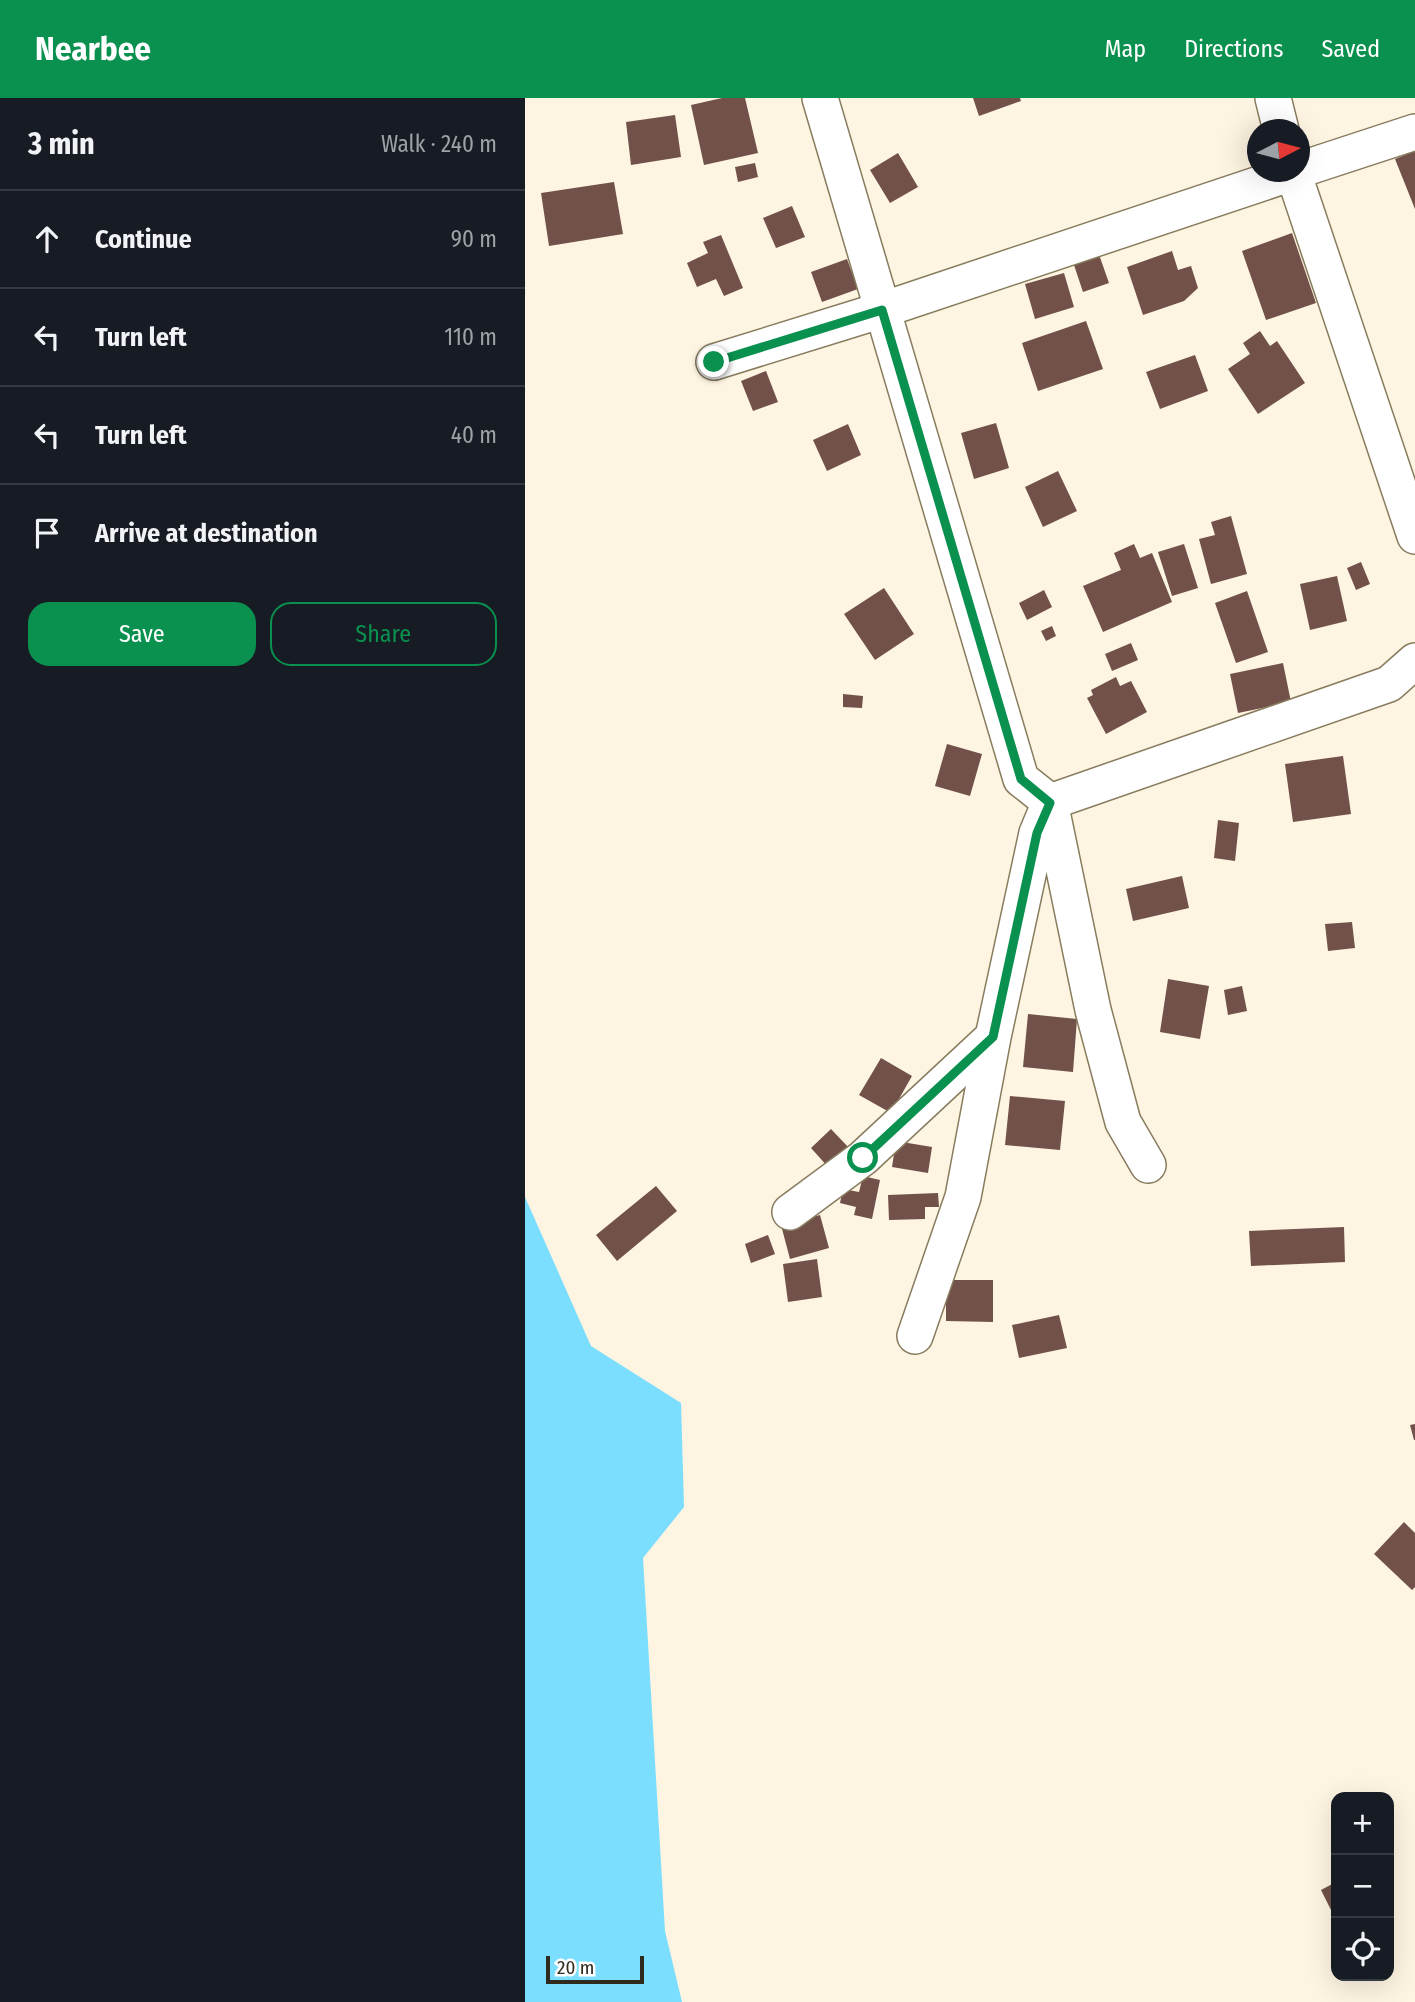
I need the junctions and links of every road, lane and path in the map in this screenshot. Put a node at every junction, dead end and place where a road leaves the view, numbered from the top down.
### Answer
1 (820, 98) edge
2 (1273, 98) edge
3 (1278, 119) edge
4 (1415, 132) edge
5 (1310, 166) edge
6 (1262, 182) edge
7 (1299, 182) edge
8 (882, 310) junction
9 (714, 362) dead end
10 (1415, 536) edge
11 (1415, 661) edge
12 (1050, 803) junction
13 (993, 1037) junction
14 (1148, 1165) dead end
15 (790, 1212) dead end
16 (915, 1336) dead end

1 - 8 street
2 - 3 street
4 - 5 street
6 - 8 street
7 - 10 street
8 - 9 street
8 - 12 street
11 - 12 street
12 - 13 street
12 - 14 street
13 - 15 street
13 - 16 street

